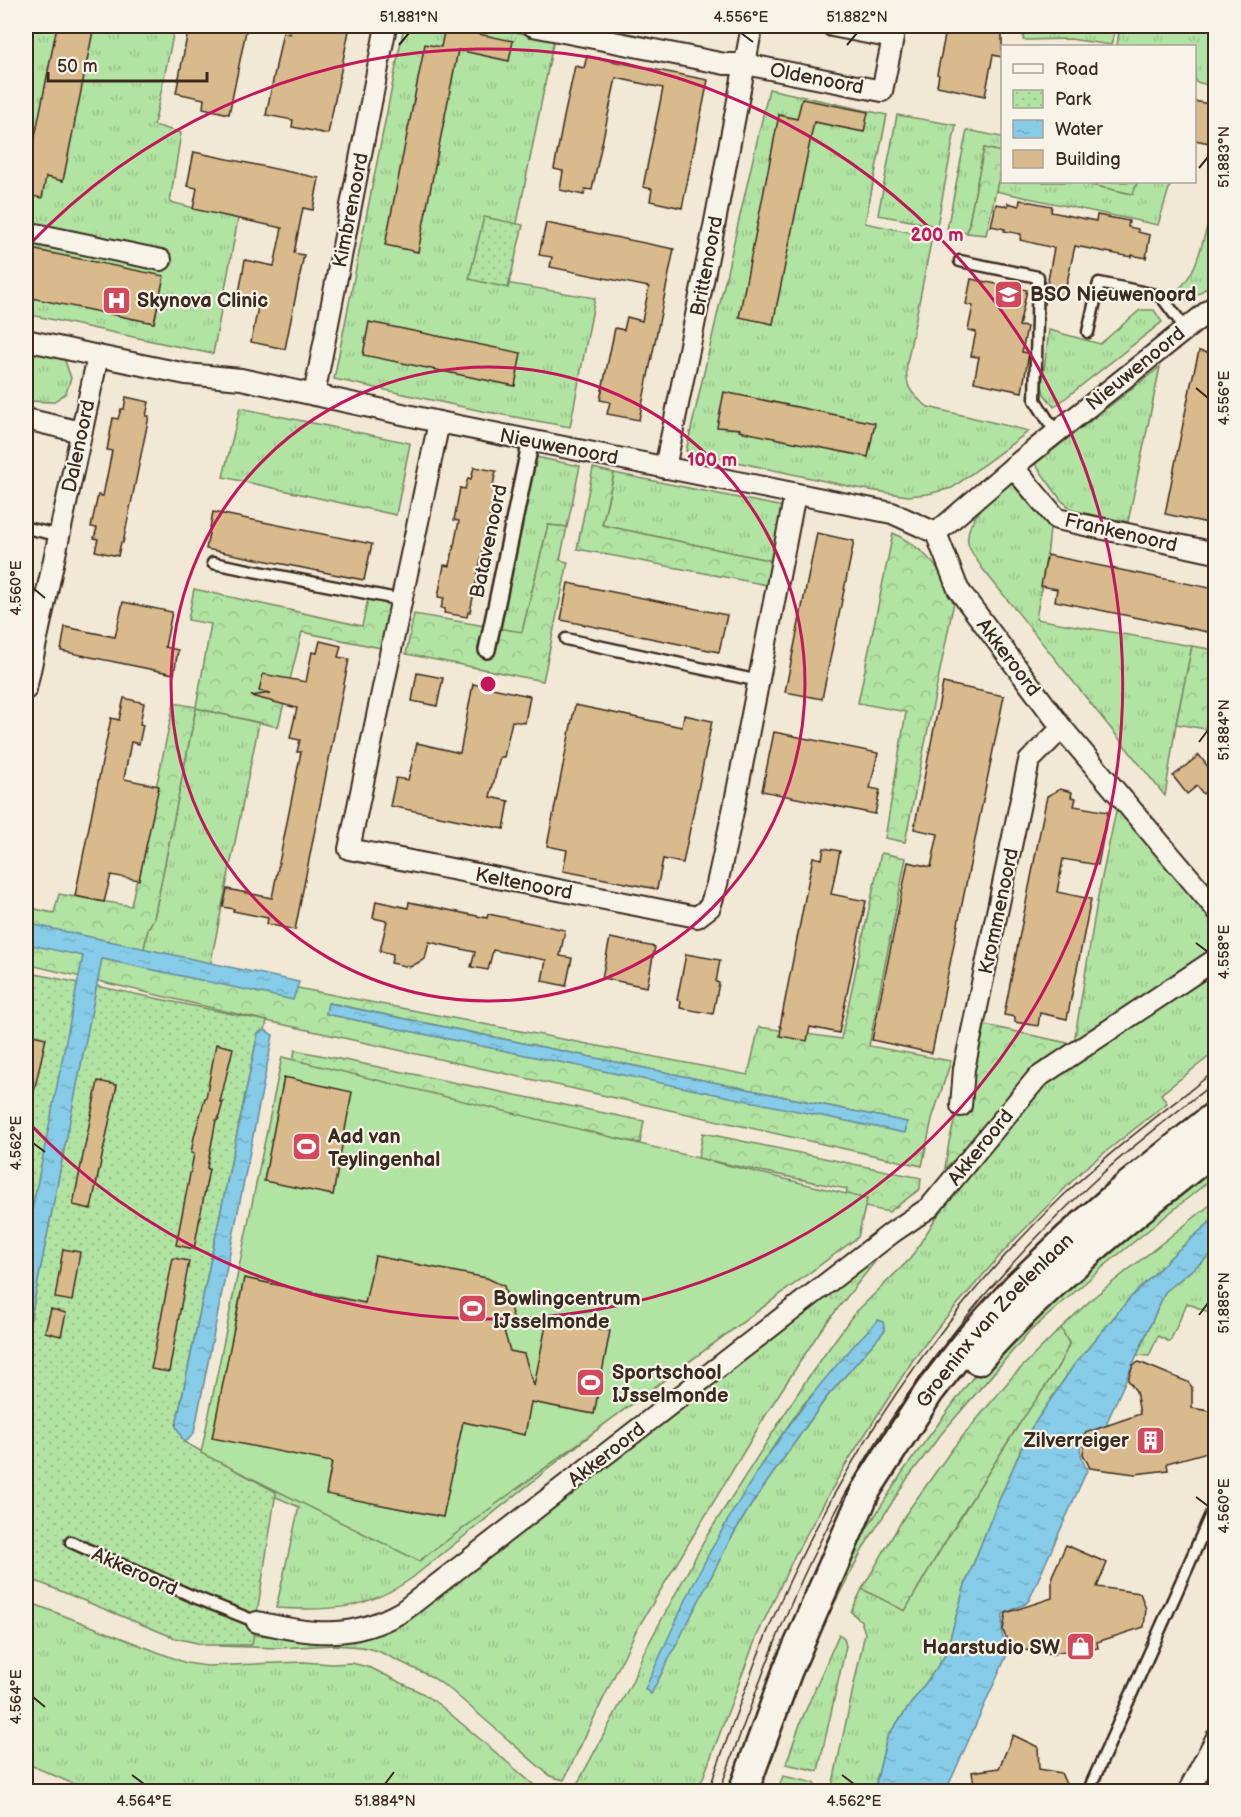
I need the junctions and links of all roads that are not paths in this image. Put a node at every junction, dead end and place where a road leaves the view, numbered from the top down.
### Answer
1 (386, 26) edge
2 (533, 26) edge
3 (752, 26) edge
4 (832, 26) edge
5 (745, 64) junction
6 (26, 232) edge
7 (161, 260) dead end
8 (960, 261) dead end
9 (1215, 305) edge
10 (1185, 328) junction
11 (1088, 332) dead end
12 (26, 340) edge
13 (98, 357) junction
14 (314, 395) junction
15 (26, 419) edge
16 (439, 422) junction
17 (81, 432) junction
18 (1056, 433) junction
19 (531, 440) junction
20 (1013, 467) junction
21 (665, 468) junction
22 (795, 494) junction
23 (26, 528) edge
24 (936, 533) junction
25 (58, 535) junction
26 (1215, 553) edge
27 (213, 562) dead end
28 (402, 600) junction
29 (566, 639) dead end
30 (487, 650) dead end
31 (759, 681) junction
32 (26, 689) edge
33 (1062, 728) junction
34 (1215, 909) edge
35 (1215, 959) edge
36 (961, 1106) dead end
37 (1215, 1115) edge
38 (1215, 1149) edge
39 (1215, 1503) edge
40 (71, 1542) dead end
41 (831, 1570) junction
42 (257, 1622) joint
43 (1213, 1749) edge
44 (743, 1791) edge
45 (1088, 1791) edge
46 (1188, 1791) edge

1 - 14 street, Kimbrenoord
2 - 5 street, Oldenoord
3 - 5 street, Oldenoord
4 - 5 street, Oldenoord
5 - 21 street, Brittenoord
6 - 7 street
8 - 18 lane
9 - 10 street, Nieuwenoord
10 - 11 lane
10 - 18 street, Nieuwenoord
12 - 13 street, Nieuwenoord
13 - 14 street, Nieuwenoord
13 - 17 street, Dalenoord
14 - 16 street, Nieuwenoord
15 - 17 street
16 - 19 street, Nieuwenoord
16 - 28 street, Keltenoord
17 - 25 street, Dalenoord
18 - 20 street, Nieuwenoord
19 - 21 street, Nieuwenoord
19 - 30 street, Batavenoord
20 - 24 street, Nieuwenoord
20 - 26 street, Frankenoord
21 - 22 street, Nieuwenoord
22 - 24 street, Nieuwenoord
22 - 31 street, Keltenoord
23 - 25 lane
24 - 33 street, Akkeroord
25 - 32 street, Dalenoord
27 - 28 lane
28 - 31 street, Keltenoord
29 - 31 lane
33 - 34 street, Akkeroord
33 - 36 street, Krommenoord
35 - 42 street, Akkeroord
37 - 41 main road, Groeninx van Zoelenlaan
38 - 41 main road, Groeninx van Zoelenlaan
39 - 45 lane
40 - 42 lane, Akkeroord
41 - 44 main road, Groeninx van Zoelenlaan
43 - 46 street

